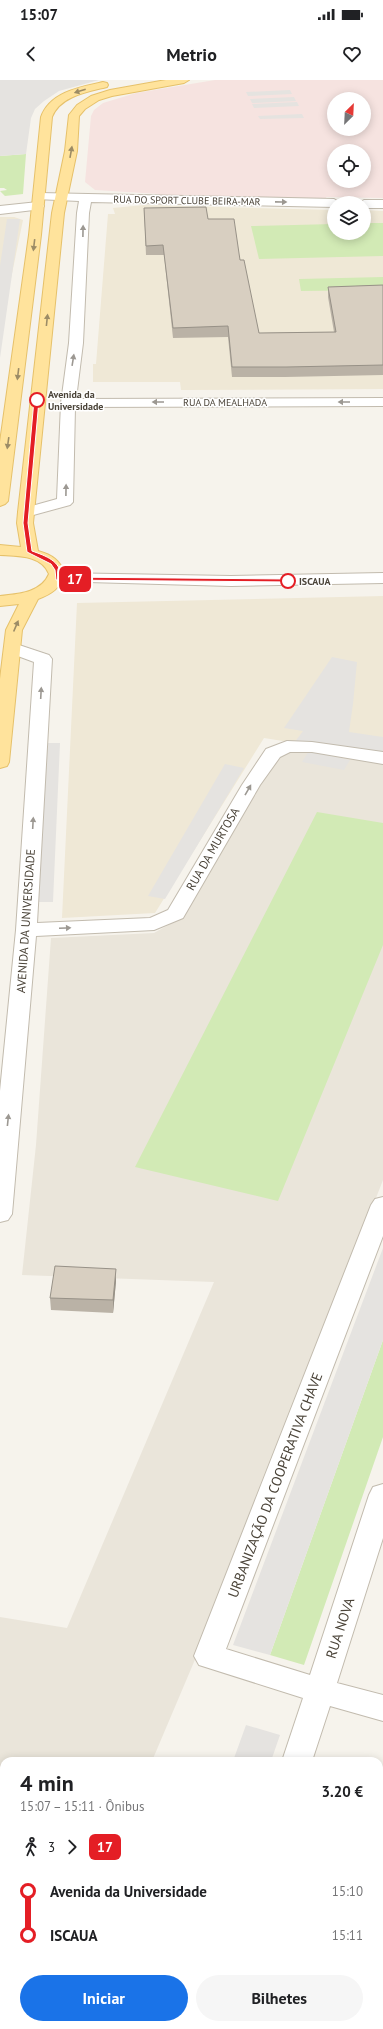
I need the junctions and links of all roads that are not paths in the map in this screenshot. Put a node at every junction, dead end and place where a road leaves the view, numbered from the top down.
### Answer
1 (132, 80) edge
2 (184, 80) edge
3 (60, 197) junction
4 (86, 198) junction
5 (39, 201) junction
6 (327, 203) edge
7 (371, 204) edge
8 (383, 204) edge
9 (0, 210) edge
10 (383, 402) edge
11 (68, 403) junction
12 (0, 501) edge
13 (26, 512) junction
14 (0, 550) edge
15 (30, 552) junction
16 (58, 578) junction
17 (383, 578) edge
18 (31, 597) junction
19 (0, 601) edge
20 (13, 648) junction
21 (383, 758) edge
22 (0, 762) edge
23 (26, 930) junction
24 (383, 1205) edge
25 (0, 1214) edge
26 (383, 1495) edge
27 (320, 1689) junction
28 (383, 1708) edge
29 (298, 1757) edge

1 -> 5 main road
3 -> 2 main road
3 - 4 street, RUA DO SPORT CLUBE BEIRA-MAR
3 - 5 street, RUA DO SPORT CLUBE BEIRA-MAR
13 -> 3 main road
4 -> 6 street, RUA DO SPORT CLUBE BEIRA-MAR
11 -> 4 street
5 - 9 street, RUA DO SPORT CLUBE BEIRA-MAR
5 -> 12 main road
7 - 8 street
10 -> 11 street, RUA DA MEALHADA
13 -> 11 street
13 - 15 main road
14 - 15 main road
15 - 16 main road
16 - 17 street
16 - 18 main road
18 - 19 main road
20 -> 18 main road
20 - 22 main road
23 -> 20 street, AVENIDA DA UNIVERSIDADE
23 -> 21 street, RUA DA MURTOSA
25 -> 23 street, AVENIDA DA UNIVERSIDADE
24 - 27 street, URBANIZAÇÃO DA COOPERATIVA CHAVE
26 - 27 street, RUA NOVA
27 - 28 street
27 - 29 street, RUA NOVA

